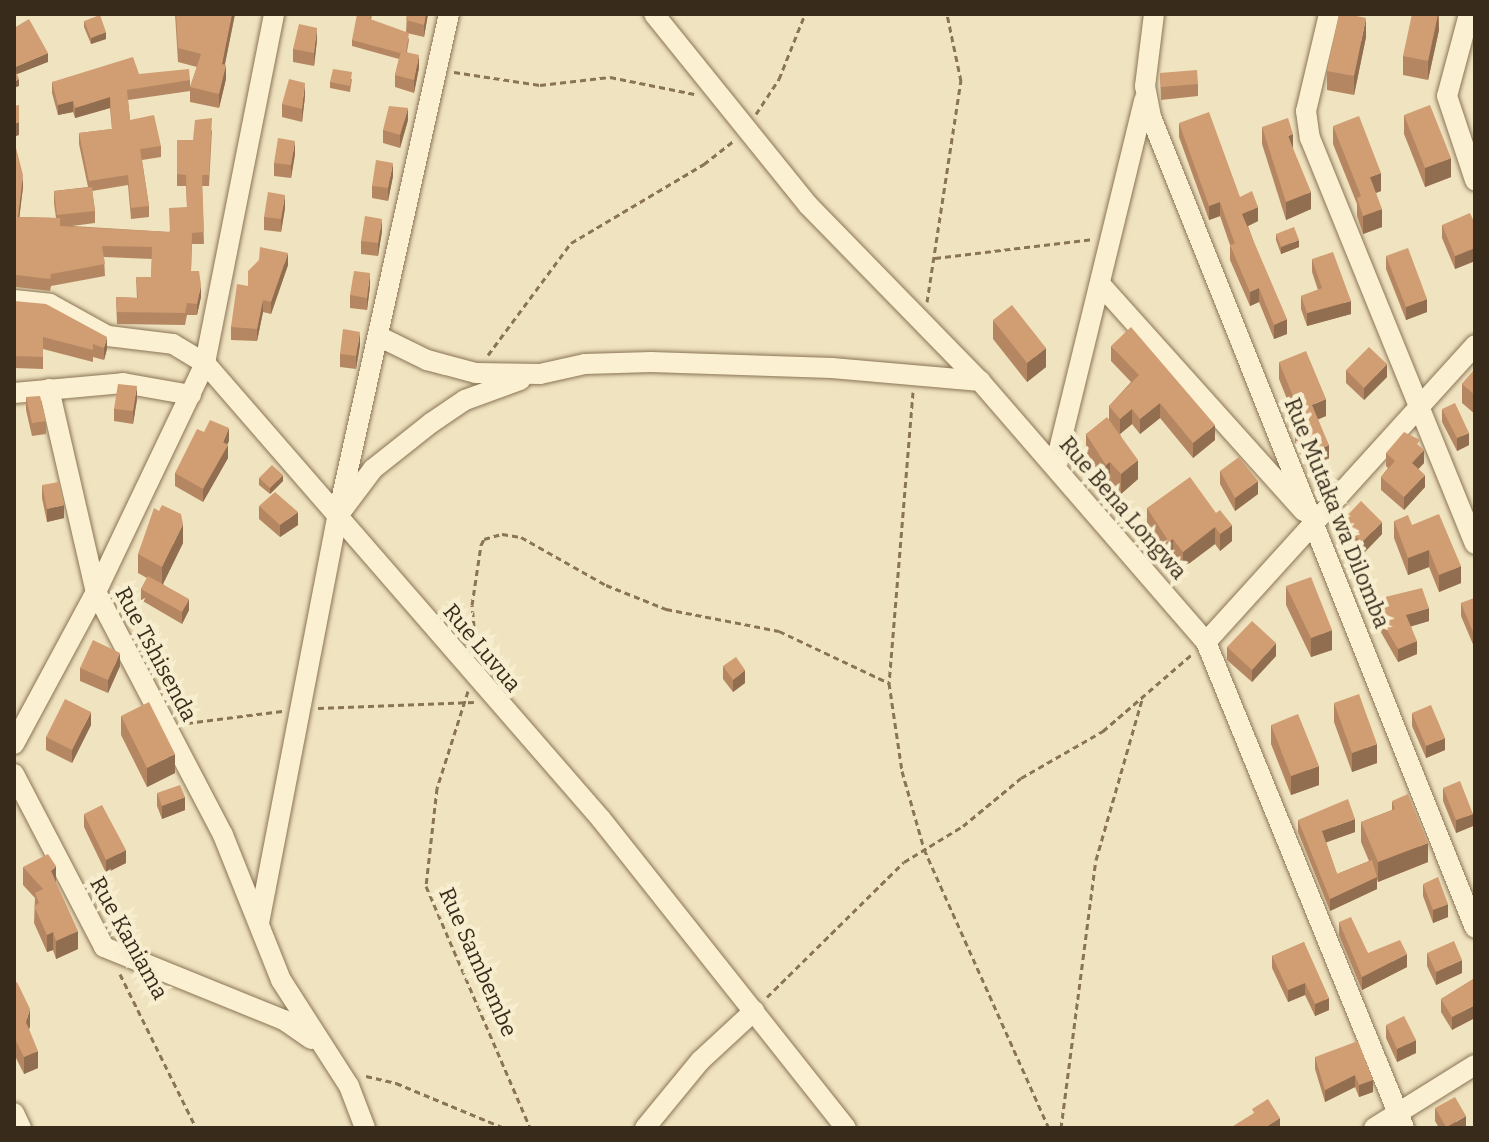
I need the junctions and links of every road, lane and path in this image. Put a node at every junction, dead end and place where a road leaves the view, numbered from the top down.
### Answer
1 (274, 14) edge
2 (449, 14) edge
3 (654, 14) edge
4 (805, 14) edge
5 (947, 14) edge
6 (1154, 14) edge
7 (1329, 14) edge
8 (1469, 14) edge
9 (439, 69) junction
10 (716, 94) junction
11 (1145, 96) junction
12 (747, 129) junction
13 (1475, 180) edge
14 (1108, 239) junction
15 (935, 258) junction
16 (1100, 284) junction
17 (14, 300) edge
18 (924, 328) junction
19 (378, 336) junction
20 (1475, 345) edge
21 (205, 363) junction
22 (476, 373) junction
23 (540, 374) junction
24 (916, 375) junction
25 (980, 381) junction
26 (49, 389) junction
27 (14, 393) edge
28 (191, 395) junction
29 (1419, 407) junction
30 (1055, 466) junction
31 (337, 519) junction
32 (1315, 523) junction
33 (1475, 544) edge
34 (96, 592) junction
35 (1206, 642) junction
36 (468, 664) junction
37 (889, 683) junction
38 (1142, 700) junction
39 (465, 701) junction
40 (497, 703) junction
41 (299, 710) junction
42 (167, 726) junction
43 (16, 729) edge
44 (14, 774) edge
45 (924, 849) junction
46 (259, 923) junction
47 (1475, 928) edge
48 (120, 972) dead end
49 (754, 1011) junction
50 (317, 1044) junction
51 (1475, 1065) edge
52 (353, 1073) dead end
53 (14, 1113) edge
54 (1399, 1122) edge
55 (21, 1128) edge
56 (196, 1128) edge
57 (365, 1128) edge
58 (504, 1128) edge
59 (530, 1128) edge
60 (645, 1128) edge
61 (846, 1128) edge
62 (1049, 1128) edge
63 (1061, 1128) edge
64 (1374, 1128) edge

1 - 21 street
2 - 9 street
3 - 10 street, Rue Bena Longwa
4 - 12 path
5 - 15 path
6 - 11 street
7 - 29 street
8 - 13 street
9 - 10 path
9 - 19 street
10 - 12 street, Rue Bena Longwa
11 - 14 street
11 - 32 street, Rue Mutaka wa Dilomba
12 - 18 street, Rue Bena Longwa
12 - 22 path
14 - 15 path
14 - 16 street
15 - 18 path
16 - 30 street
16 - 32 street
17 - 21 street, Rue Luvua
18 - 25 street, Rue Bena Longwa
19 - 22 street
19 - 31 street
20 - 29 street
21 - 28 street
21 - 31 street, Rue Luvua
22 - 23 street
23 - 24 street
23 - 31 street
24 - 25 street
24 - 37 path
25 - 30 street, Rue Bena Longwa
26 - 27 street
26 - 28 street
26 - 34 street, Rue Tshisenda
28 - 34 street
29 - 32 street
29 - 33 street
30 - 35 street, Rue Bena Longwa
31 - 36 street, Rue Luvua
31 - 41 street
32 - 35 street
32 - 47 street, Rue Mutaka wa Dilomba
34 - 42 street, Rue Tshisenda
34 - 43 street
35 - 38 path
35 - 54 street, Rue Bena Longwa
36 - 37 path, Rue Sambembe
36 - 39 path, Rue Sambembe
36 - 40 street, Rue Luvua
37 - 45 path
38 - 45 path
38 - 63 path
39 - 40 path
39 - 41 path
39 - 59 path, Rue Sambembe
40 - 49 street, Rue Luvua
41 - 42 path
41 - 46 street
42 - 46 street, Rue Tshisenda
44 - 50 street, Rue Kaniama
45 - 49 path
45 - 62 path
46 - 50 street, Rue Tshisenda
48 - 56 path, Rue Kaniama
49 - 60 street
49 - 61 street, Rue Luvua
50 - 57 street
51 - 54 street
52 - 58 path
53 - 55 street
54 - 64 street

